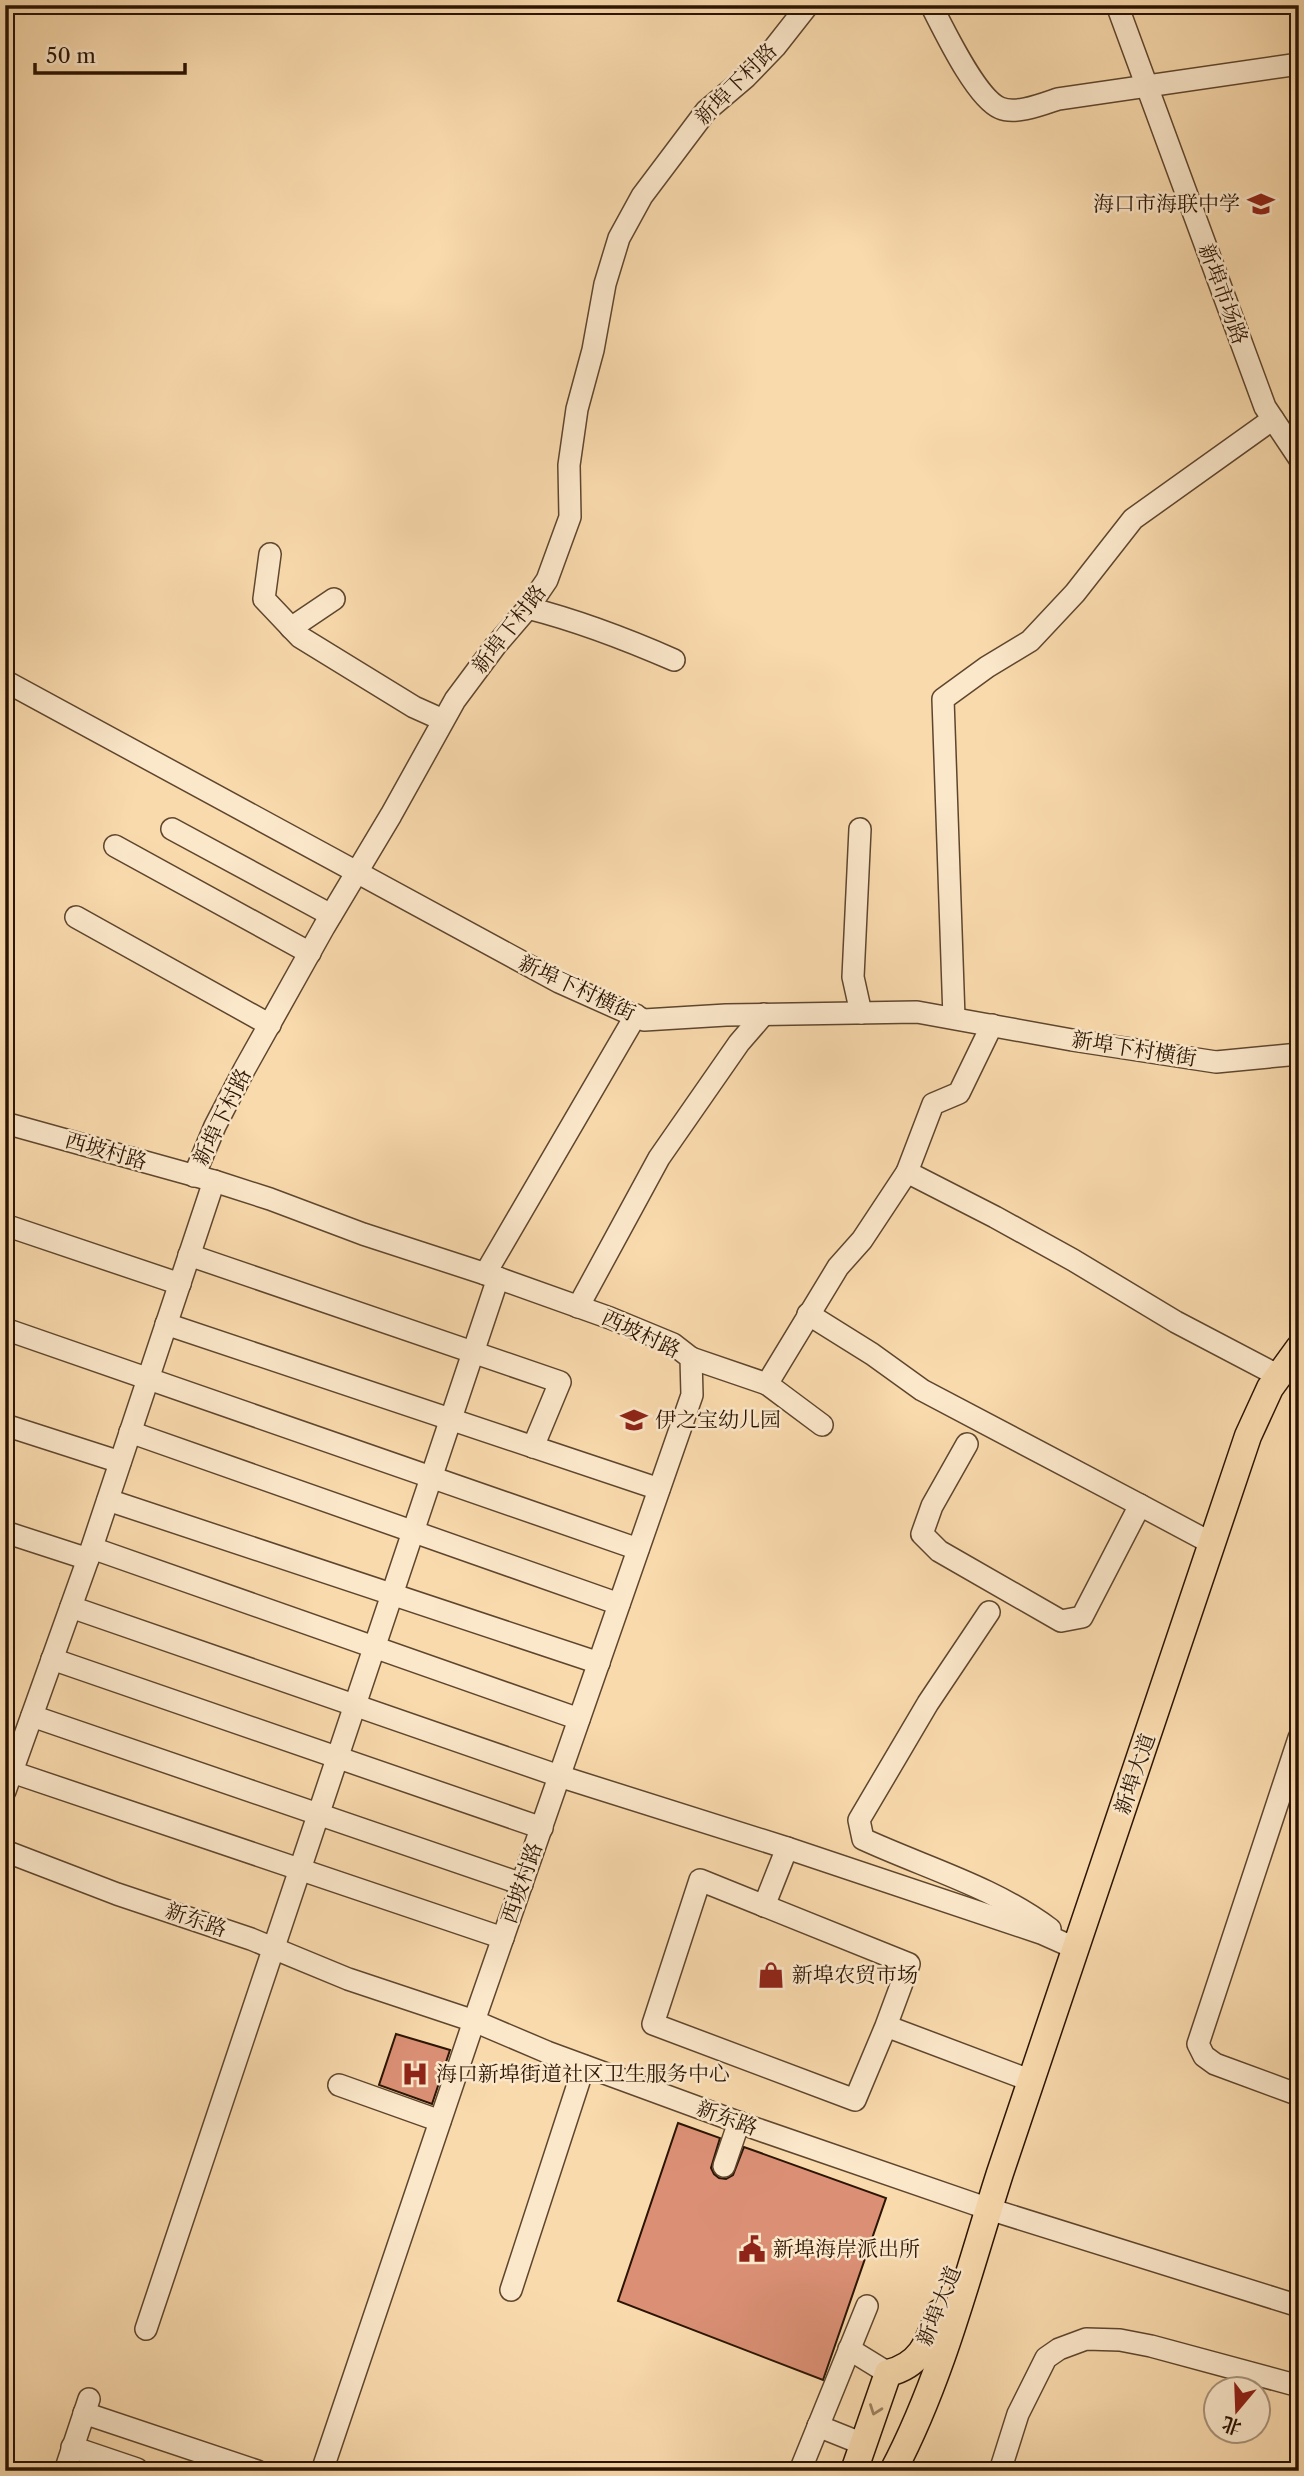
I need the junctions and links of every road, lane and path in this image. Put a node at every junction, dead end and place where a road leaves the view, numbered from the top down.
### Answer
1 (808, 5) edge
2 (931, 5) edge
3 (1117, 5) edge
4 (1299, 64) edge
5 (1147, 85) junction
6 (1273, 419) junction
7 (1299, 458) edge
8 (270, 554) dead end
9 (334, 598) dead end
10 (528, 608) junction
11 (291, 628) junction
12 (674, 660) dead end
13 (5, 681) edge
14 (443, 720) junction
15 (173, 829) dead end
16 (860, 829) dead end
17 (114, 846) dead end
18 (356, 873) junction
19 (331, 915) junction
20 (76, 917) dead end
21 (310, 953) junction
22 (861, 1013) junction
23 (764, 1014) junction
24 (636, 1015) junction
25 (954, 1018) junction
26 (270, 1025) junction
27 (992, 1025) junction
28 (1299, 1054) edge
29 (5, 1123) edge
30 (906, 1172) junction
31 (204, 1179) junction
32 (5, 1226) edge
33 (189, 1255) junction
34 (491, 1276) junction
35 (180, 1284) junction
36 (578, 1307) junction
37 (808, 1314) junction
38 (166, 1324) junction
39 (5, 1329) edge
40 (1299, 1348) edge
41 (473, 1352) junction
42 (691, 1358) junction
43 (1279, 1376) junction
44 (149, 1377) junction
45 (767, 1384) junction
46 (451, 1420) junction
47 (5, 1425) edge
48 (822, 1425) dead end
49 (130, 1432) junction
50 (967, 1444) dead end
51 (533, 1447) junction
52 (120, 1462) junction
53 (431, 1476) junction
54 (659, 1489) junction
55 (108, 1500) junction
56 (1140, 1505) junction
57 (5, 1532) edge
58 (413, 1532) junction
59 (1213, 1544) junction
60 (638, 1549) junction
61 (90, 1553) junction
62 (392, 1594) junction
63 (619, 1604) junction
64 (71, 1607) junction
65 (989, 1612) dead end
66 (374, 1647) junction
67 (52, 1659) junction
68 (599, 1663) junction
69 (355, 1705) junction
70 (32, 1716) junction
71 (579, 1719) junction
72 (1298, 1743) edge
73 (337, 1757) junction
74 (559, 1776) junction
75 (9, 1781) edge
76 (318, 1814) junction
77 (541, 1828) junction
78 (787, 1848) junction
79 (5, 1851) edge
80 (300, 1869) junction
81 (522, 1884) junction
82 (764, 1906) junction
83 (503, 1938) junction
84 (273, 1948) junction
85 (1077, 1950) junction
86 (474, 2021) junction
87 (886, 2026) junction
88 (584, 2066) junction
89 (1032, 2081) junction
90 (339, 2085) dead end
91 (1299, 2095) edge
92 (440, 2121) junction
93 (739, 2122) junction
94 (724, 2165) dead end
95 (989, 2209) junction
96 (511, 2290) dead end
97 (867, 2306) dead end
98 (1299, 2306) edge
99 (146, 2329) dead end
100 (849, 2349) junction
101 (888, 2373) junction
102 (1299, 2386) edge
103 (818, 2426) junction
104 (863, 2444) junction
105 (72, 2447) junction
106 (138, 2470) edge
107 (65, 2471) edge
108 (257, 2471) edge
109 (322, 2471) edge
110 (800, 2471) edge
111 (854, 2471) edge
112 (893, 2471) edge
113 (1000, 2471) edge

1 - 10 street, 新埠下村路
2 - 5 street
3 - 5 street, 新埠市场路
4 - 5 street
5 - 6 street, 新埠市场路
6 - 7 street, 新埠市场路
6 - 25 street
8 - 11 street
9 - 11 street
10 - 12 street
10 - 14 street, 新埠下村路
11 - 14 street
13 - 18 street, 新埠下村横街
14 - 18 street, 新埠下村路
15 - 19 street
16 - 22 street
17 - 21 street
18 - 19 street, 新埠下村路
18 - 24 street, 新埠下村横街
19 - 21 street, 新埠下村路
20 - 26 street
21 - 26 street, 新埠下村路
22 - 23 street, 新埠下村横街
22 - 25 street, 新埠下村横街
23 - 24 street, 新埠下村横街
23 - 36 street
24 - 34 street
25 - 27 street, 新埠下村横街
26 - 31 street, 新埠下村路
27 - 28 street, 新埠下村横街
27 - 30 street
29 - 31 street, 西坡村路
30 - 37 street
30 - 43 street
31 - 33 street, 新埠下村路
31 - 34 street, 西坡村路
32 - 35 street
33 - 35 street, 新埠下村路
33 - 41 street
34 - 36 street, 西坡村路
34 - 41 street
35 - 38 street, 新埠下村路
36 - 42 street, 西坡村路
37 - 45 street
37 - 56 street
38 - 44 street, 新埠下村路
38 - 46 street
39 - 44 street
40 - 43 main road, 新埠大道
41 - 46 street
41 - 51 street
42 - 45 street
42 - 54 street, 西坡村路
43 - 59 main road, 新埠大道
44 - 49 street, 新埠下村路
44 - 53 street
45 - 48 street
46 - 51 street
46 - 53 street
47 - 52 street
49 - 52 street, 新埠下村路
49 - 58 street
50 - 56 street
51 - 54 street
52 - 55 street, 新埠下村路
53 - 58 street
53 - 60 street
54 - 60 street, 西坡村路
55 - 61 street, 新埠下村路
55 - 62 street
56 - 59 street
57 - 61 street
58 - 62 street
58 - 63 street
59 - 85 main road, 新埠大道
60 - 63 street, 西坡村路
61 - 64 street, 新埠下村路
61 - 66 street
62 - 66 street
62 - 68 street
63 - 68 street, 西坡村路
64 - 67 street, 新埠下村路
64 - 69 street
65 - 85 street
66 - 69 street
66 - 71 street
67 - 70 street, 新埠下村路
67 - 73 street
68 - 71 street, 西坡村路
69 - 73 street
69 - 74 street
70 - 75 street, 新埠下村路
70 - 76 street
71 - 74 street, 西坡村路
72 - 91 street
73 - 76 street
73 - 77 street
74 - 77 street, 西坡村路
74 - 78 street
75 - 80 street
76 - 80 street
76 - 81 street
77 - 81 street, 西坡村路
78 - 82 street
78 - 85 street
79 - 84 street, 新东路
80 - 83 street
80 - 84 street
81 - 83 street, 西坡村路
82 - 87 street
82 - 87 street
83 - 86 street, 西坡村路
84 - 86 street, 新东路
84 - 99 street
85 - 89 main road, 新埠大道
86 - 88 street, 新东路
86 - 92 street, 西坡村路
87 - 89 street
88 - 93 street, 新东路
88 - 96 street
89 - 95 main road, 新埠大道
90 - 92 street
92 - 109 street, 西坡村路
93 - 94 street
93 - 95 street, 新东路
95 - 98 street, 新东路
95 - 101 main road, 新埠大道
95 - 112 main road, 新埠大道
97 - 100 street
100 - 101 street
100 - 103 street
101 -> 104 main road
102 - 113 street
103 - 104 street
103 - 110 street
104 - 111 main road
105 - 106 street
105 - 107 street
105 - 108 street

